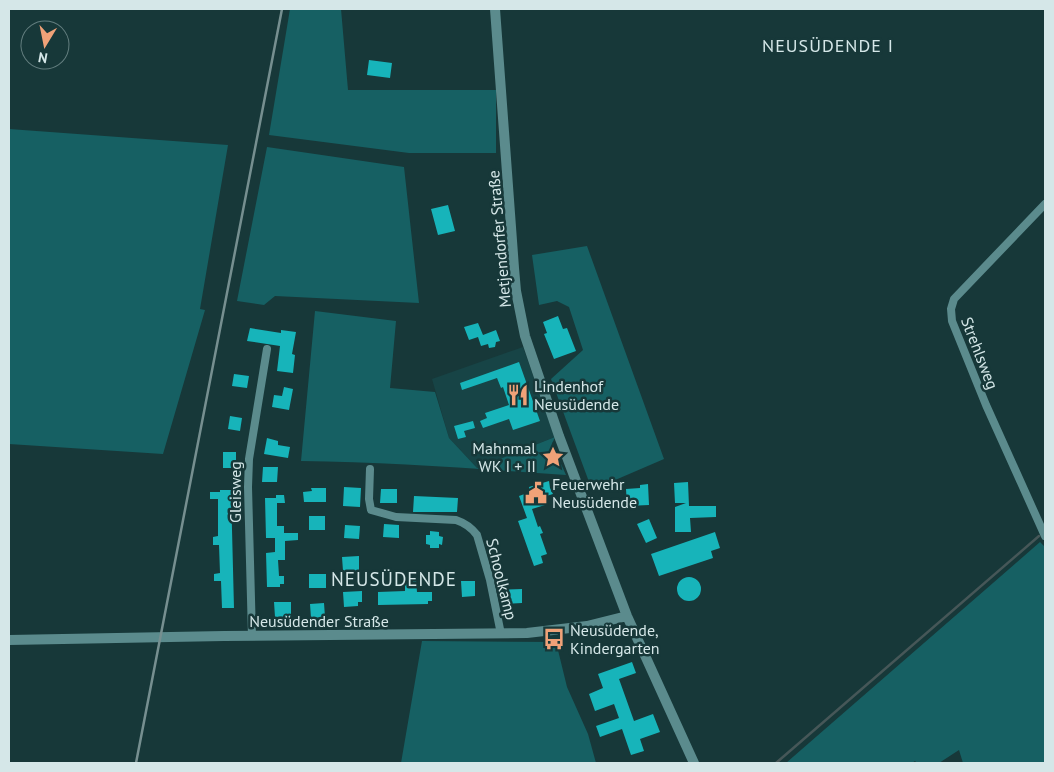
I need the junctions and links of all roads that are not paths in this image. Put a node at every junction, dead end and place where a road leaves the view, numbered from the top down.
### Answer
1 (495, 9) edge
2 (1045, 204) edge
3 (267, 349) dead end
4 (370, 469) dead end
5 (576, 481) junction
6 (553, 487) dead end
7 (1045, 536) edge
8 (627, 616) junction
9 (501, 634) junction
10 (252, 636) junction
11 (9, 640) edge
12 (694, 763) edge

1 - 5 street, Metjendorfer Straße
2 - 7 street, Strehlsweg
3 - 10 street, Gleisweg
4 - 9 street, Schoolkamp
5 - 6 lane
5 - 8 street, Metjendorfer Straße
8 - 9 street, Neusüdender Straße
8 - 12 street, Metjendorfer Straße
9 - 10 street, Neusüdender Straße
10 - 11 street, Neusüdender Straße

